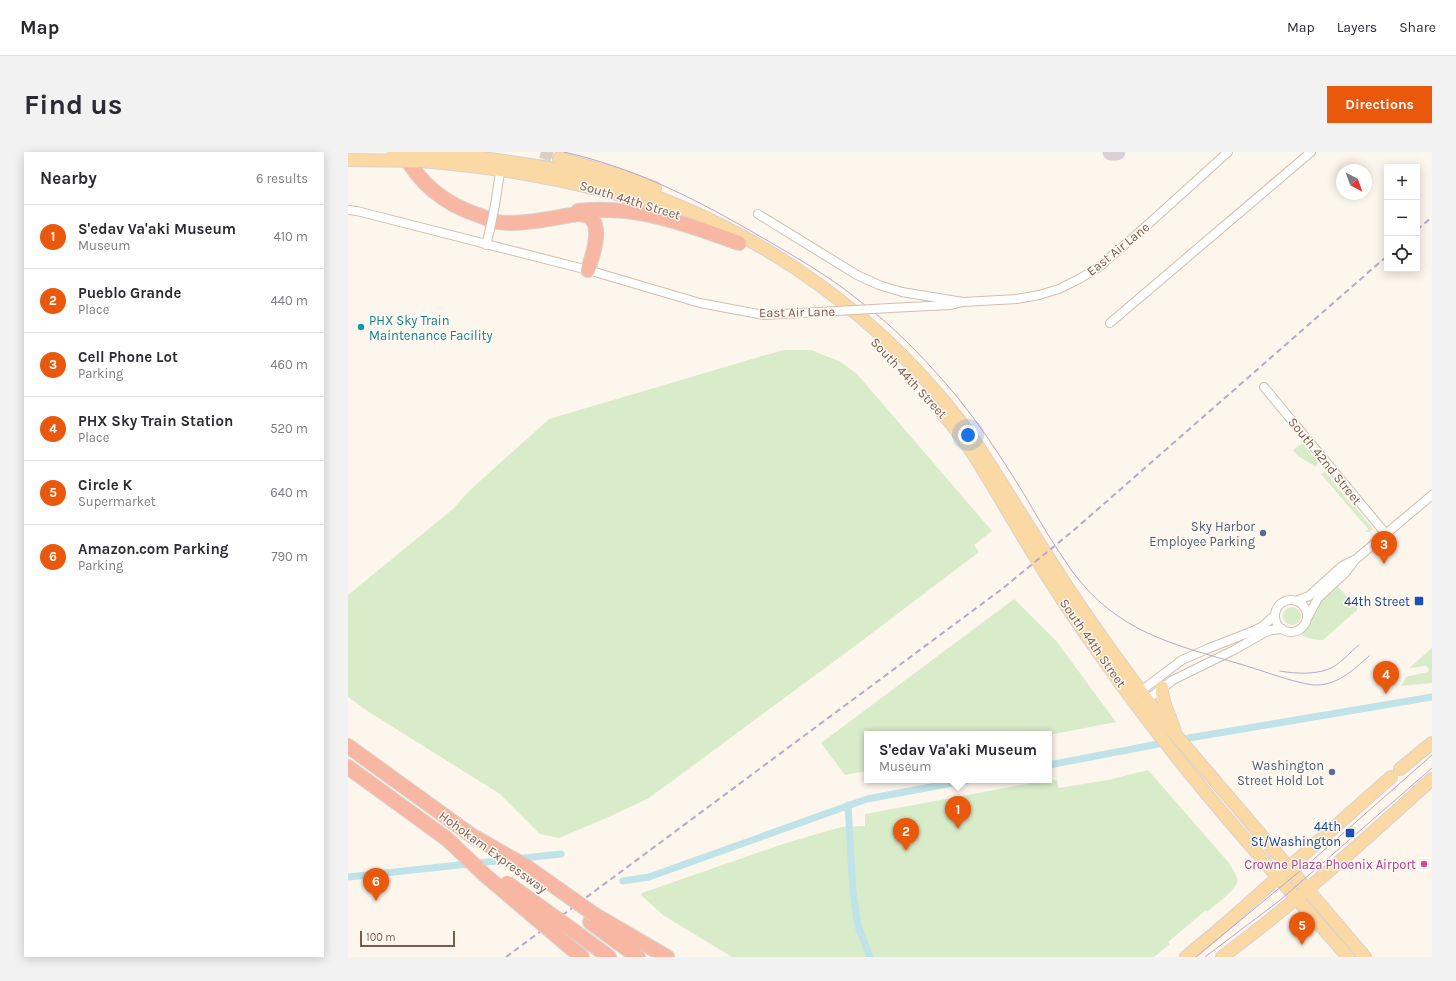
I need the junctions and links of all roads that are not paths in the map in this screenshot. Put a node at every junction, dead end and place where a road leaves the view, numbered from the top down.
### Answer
1 (353, 152) edge
2 (393, 152) edge
3 (403, 152) edge
4 (1228, 152) edge
5 (1311, 152) edge
6 (420, 157) edge
7 (559, 158) tunnel mouth
8 (348, 160) edge
9 (501, 165) junction
10 (348, 210) edge
11 (758, 214) dead end
12 (478, 215) junction
13 (738, 238) junction
14 (486, 245) junction
15 (588, 270) junction
16 (963, 302) junction
17 (1110, 323) dead end
18 (1264, 388) dead end
19 (1432, 495) edge
20 (1386, 534) junction
21 (1355, 560) junction
22 (1296, 601) junction
23 (1275, 615) junction
24 (1308, 617) junction
25 (1282, 629) junction
26 (1162, 687) junction
27 (1139, 699) junction
28 (1175, 734) junction
29 (1432, 743) edge
30 (348, 746) edge
31 (348, 767) edge
32 (1432, 779) edge
33 (447, 839) junction
34 (1288, 867) junction
35 (1278, 877) junction
36 (1307, 889) junction
37 (1297, 898) junction
38 (592, 918) junction
39 (582, 957) edge
40 (609, 957) edge
41 (638, 957) edge
42 (667, 957) edge
43 (1186, 957) edge
44 (1222, 957) edge
45 (1348, 957) edge
46 (1365, 957) edge

1 - 8 highway
2 - 6 main road, South 44th Street, bridge
3 - 12 highway
4 - 16 street, East Air Lane
5 - 17 street
6 - 8 main road, South 44th Street, bridge
6 - 9 main road, South 44th Street
7 - 13 main road
9 - 13 main road, South 44th Street
9 - 14 street, bridge
10 - 14 street, East Air Lane
11 - 16 street, East Air Lane
12 - 13 highway
12 - 15 highway
13 - 27 main road, South 44th Street
14 - 15 street, East Air Lane
15 - 16 street, East Air Lane, bridge
18 - 20 street, South 42nd Street
19 - 20 street
20 - 21 street
21 - 22 street
21 - 24 street
22 - 23 street
22 - 24 street
23 - 25 street
23 - 27 street
24 - 25 street
25 - 26 street
26 - 27 street
26 - 28 main road
27 - 28 main road, South 44th Street
27 - 35 main road, South 44th Street
28 - 34 main road, South 44th Street
29 - 34 main road
30 - 38 highway, Hohokam Expressway, bridge
31 - 33 highway, Hohokam Expressway
32 - 36 main road
33 - 39 highway, bridge
33 - 40 highway, Hohokam Expressway, bridge
34 - 35 main road
34 - 36 main road, South 44th Street
35 - 37 main road, South 44th Street
35 - 43 main road
36 - 37 main road
36 - 46 main road, South 44th Street
37 - 44 main road
37 - 45 main road, South 44th Street
38 - 41 highway, Hohokam Expressway
38 - 42 highway

